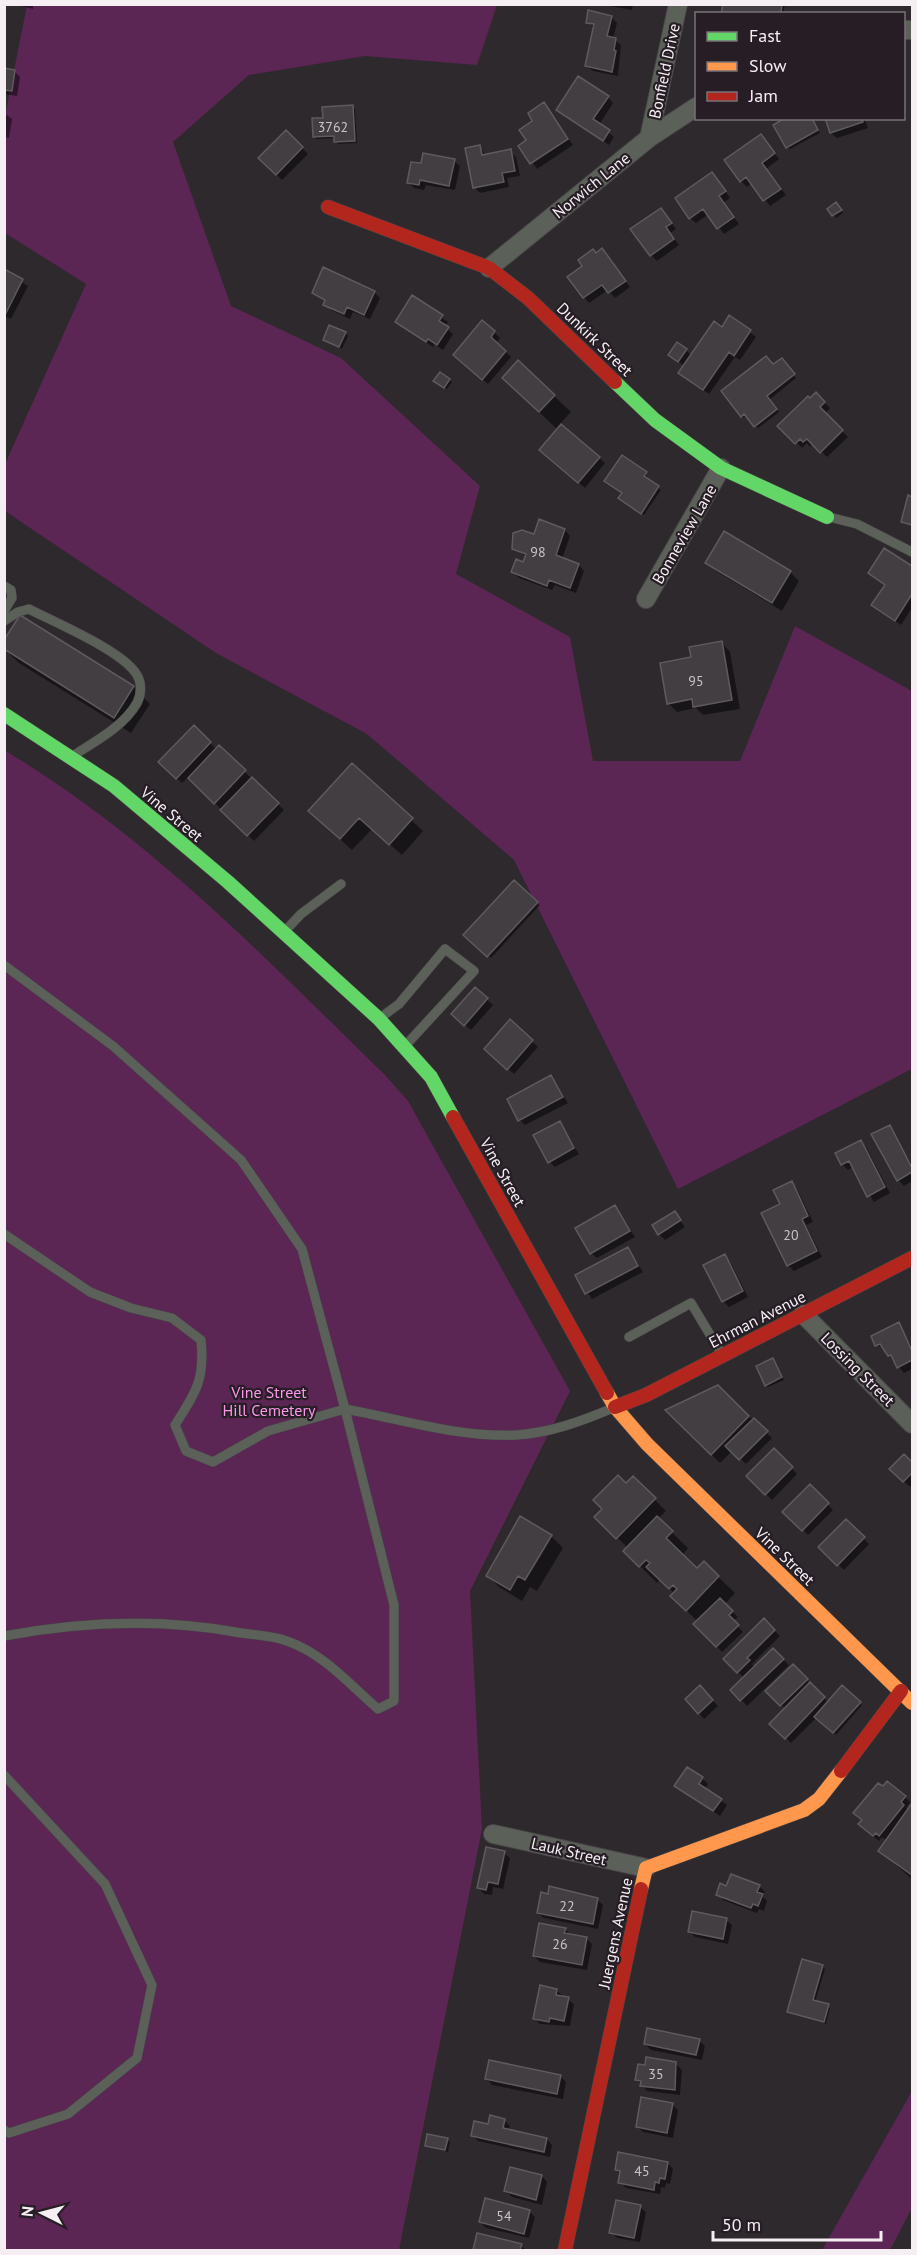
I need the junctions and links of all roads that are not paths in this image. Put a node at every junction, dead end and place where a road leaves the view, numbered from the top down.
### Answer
1 (678, 4) edge
2 (695, 107) edge
3 (649, 138) junction
4 (328, 207) dead end
5 (489, 268) junction
6 (721, 468) junction
7 (827, 517) joint
8 (912, 552) edge
9 (4, 586) edge
10 (646, 599) dead end
11 (4, 611) edge
12 (4, 621) edge
13 (4, 714) edge
14 (72, 757) junction
15 (341, 884) dead end
16 (284, 933) junction
17 (4, 965) edge
18 (379, 1019) junction
19 (405, 1046) junction
20 (4, 1234) edge
21 (912, 1258) edge
22 (803, 1314) junction
23 (629, 1337) dead end
24 (722, 1355) junction
25 (615, 1407) junction
26 (345, 1409) junction
27 (912, 1424) edge
28 (4, 1636) edge
29 (901, 1691) junction
30 (912, 1703) edge
31 (4, 1775) edge
32 (493, 1834) dead end
33 (646, 1868) junction
34 (4, 2130) edge
35 (565, 2250) edge

1 - 3 street, Bonfield Drive
2 - 3 street, Norwich Lane
3 - 5 street, Norwich Lane
4 - 5 street, Dunkirk Street
5 - 6 street, Dunkirk Street
6 - 7 street, Dunkirk Street
6 - 10 street, Bonneview Lane
7 - 8 lane
9 - 11 lane
12 - 14 lane
13 - 14 street, Vine Street
14 - 16 street, Vine Street
15 - 16 lane
16 - 18 street, Vine Street
17 - 26 lane
18 - 19 street, Vine Street
18 - 19 lane
19 - 25 street, Vine Street
20 - 26 lane
21 - 22 street, Ehrman Avenue
22 - 24 street, Ehrman Avenue
22 - 27 street, Lossing Street
23 - 24 lane
24 - 25 street, Ehrman Avenue
25 - 26 lane
25 - 29 street, Vine Street
26 - 28 lane
29 - 30 street, Vine Street
29 - 33 street, Juergens Avenue
31 - 34 lane
32 - 33 street, Lauk Street
33 - 35 street, Juergens Avenue

